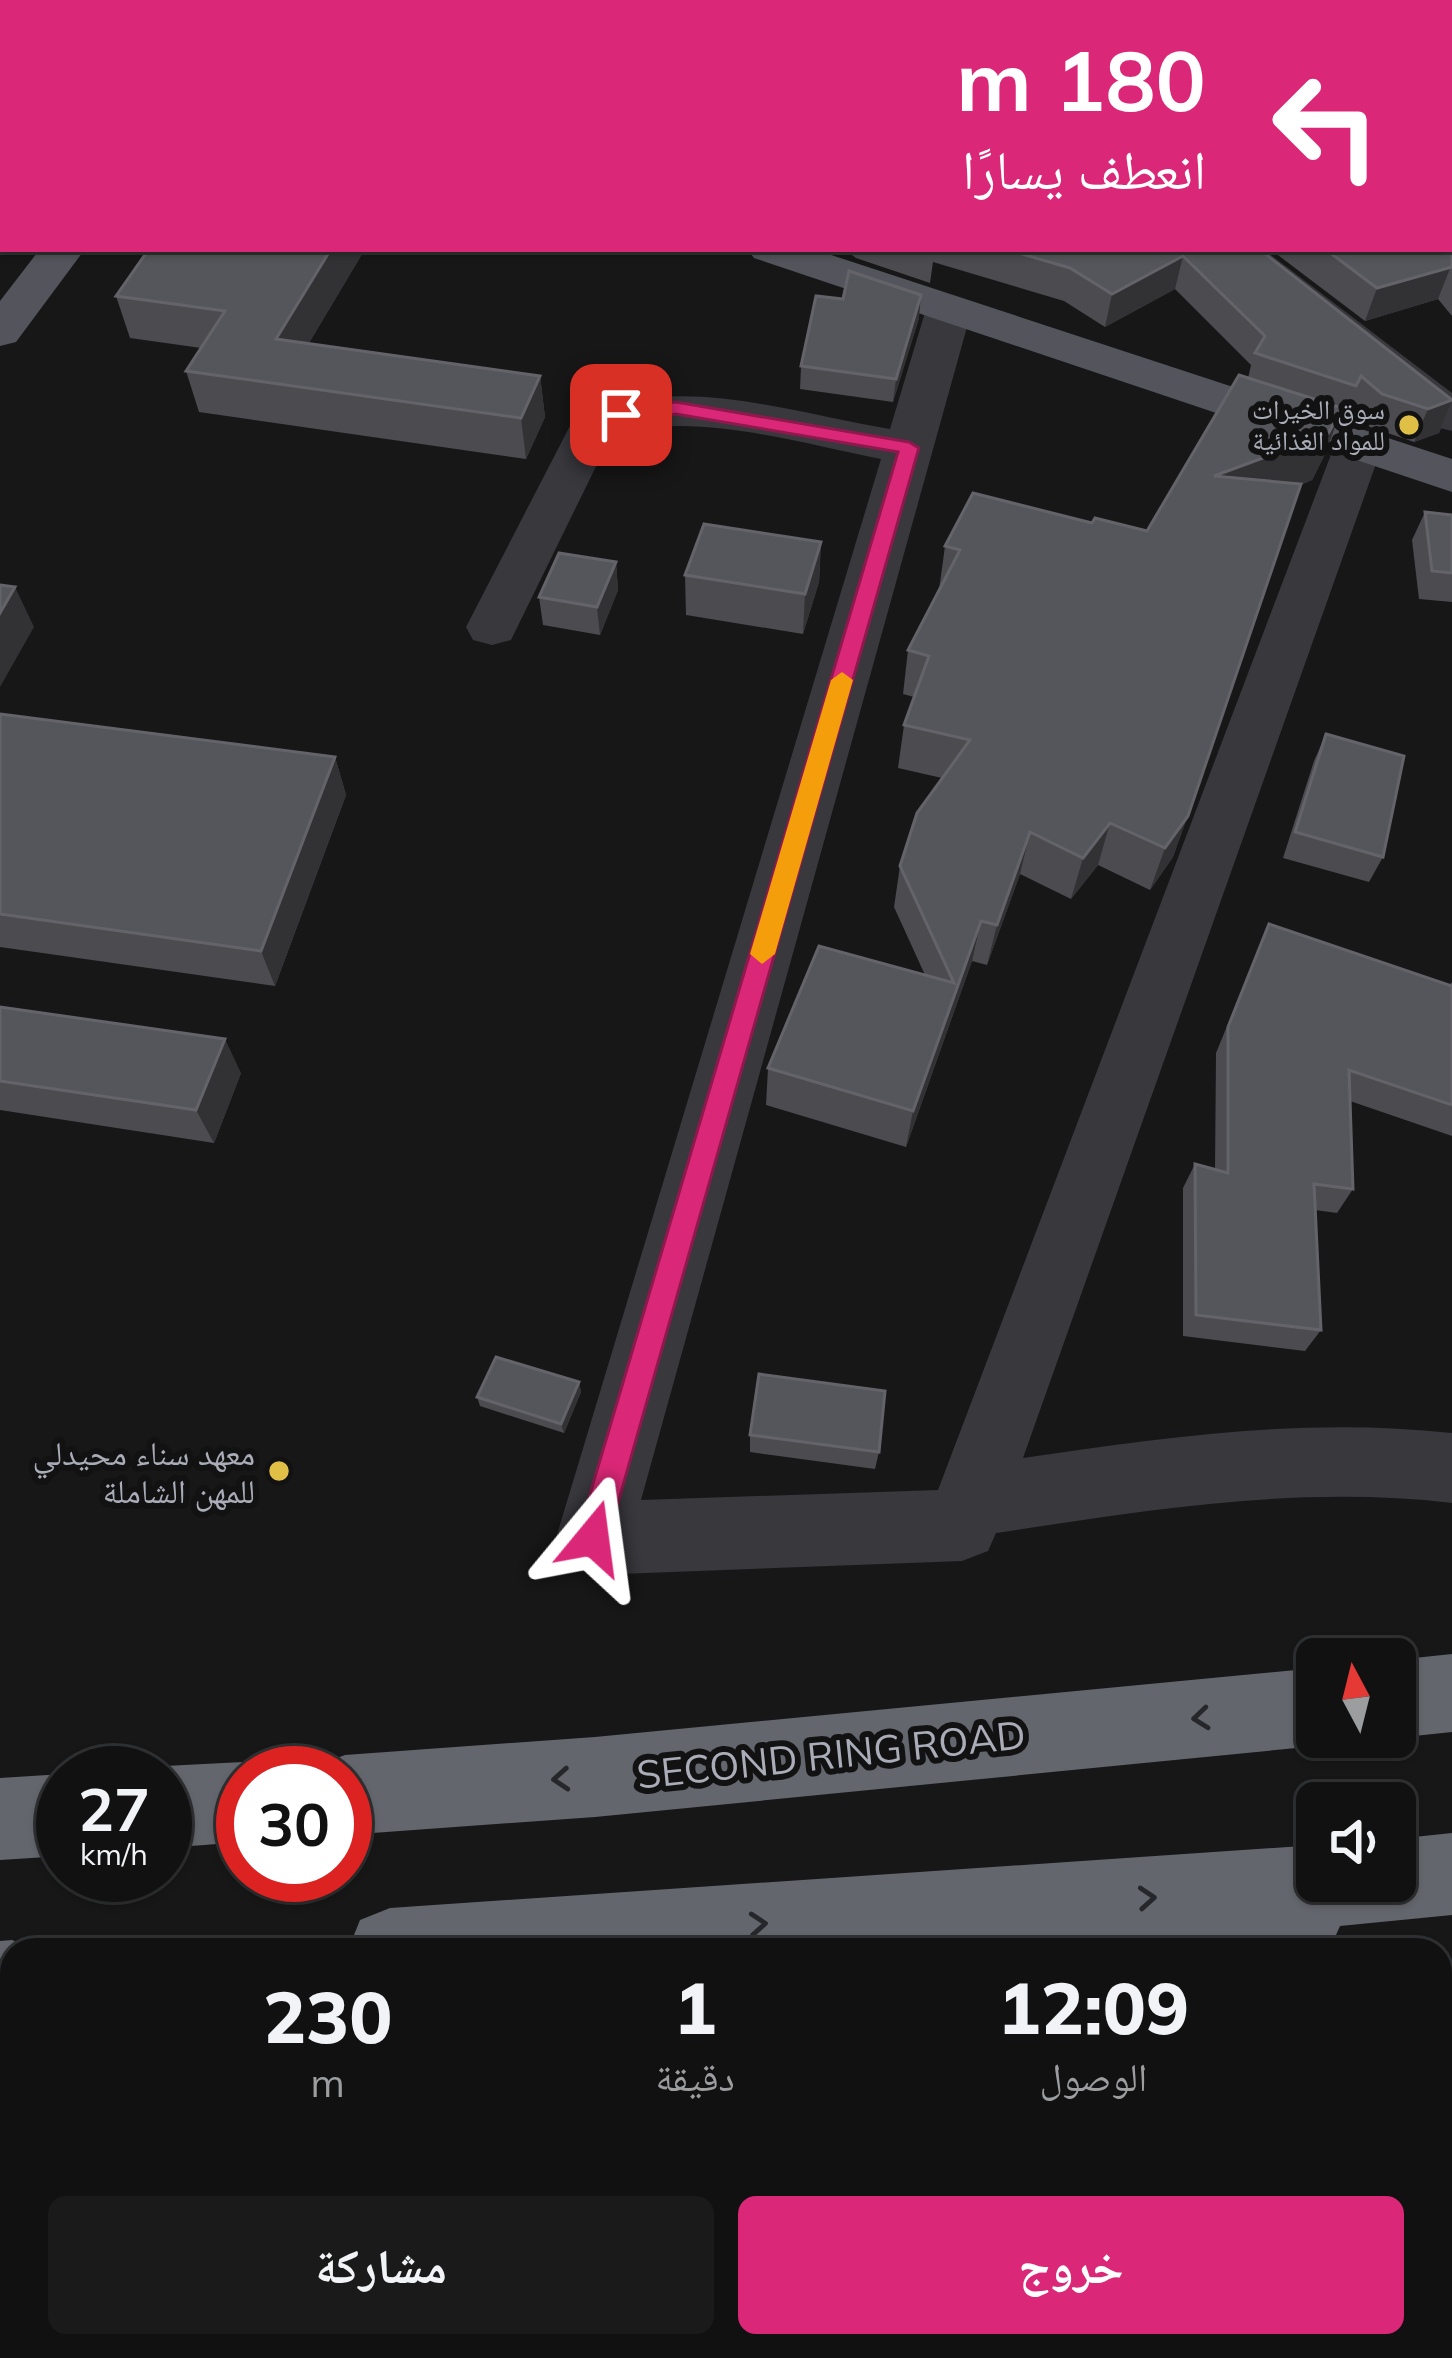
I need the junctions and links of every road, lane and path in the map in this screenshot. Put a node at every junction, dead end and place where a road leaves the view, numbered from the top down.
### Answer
1 (61, 252) edge
2 (782, 252) edge
3 (1239, 252) edge
4 (949, 309) junction
5 (2, 327) edge
6 (1452, 416) edge
7 (1359, 444) junction
8 (909, 448) junction
9 (1452, 476) edge
10 (492, 627) dead end
11 (1452, 1468) edge
12 (972, 1501) junction
13 (1452, 1694) edge
14 (1416, 1697) edge
15 (1296, 1709) edge
16 (372, 1793) edge
17 (36, 1817) edge
18 (0, 1819) edge
19 (1452, 1874) edge
20 (1416, 1878) edge
21 (1296, 1888) edge
22 (1328, 1902) edge
23 (565, 1938) edge
24 (1231, 1938) edge

1 - 5 main road
2 - 4 main road
3 - 6 street
4 - 7 main road
4 - 8 street
7 - 9 main road
7 - 12 street
8 - 10 street
8 - 12 street
11 - 12 street
13 - 14 highway
15 -> 16 highway, SECOND RING ROAD
17 - 18 highway
19 - 20 highway
23 -> 21 highway
22 - 24 highway

